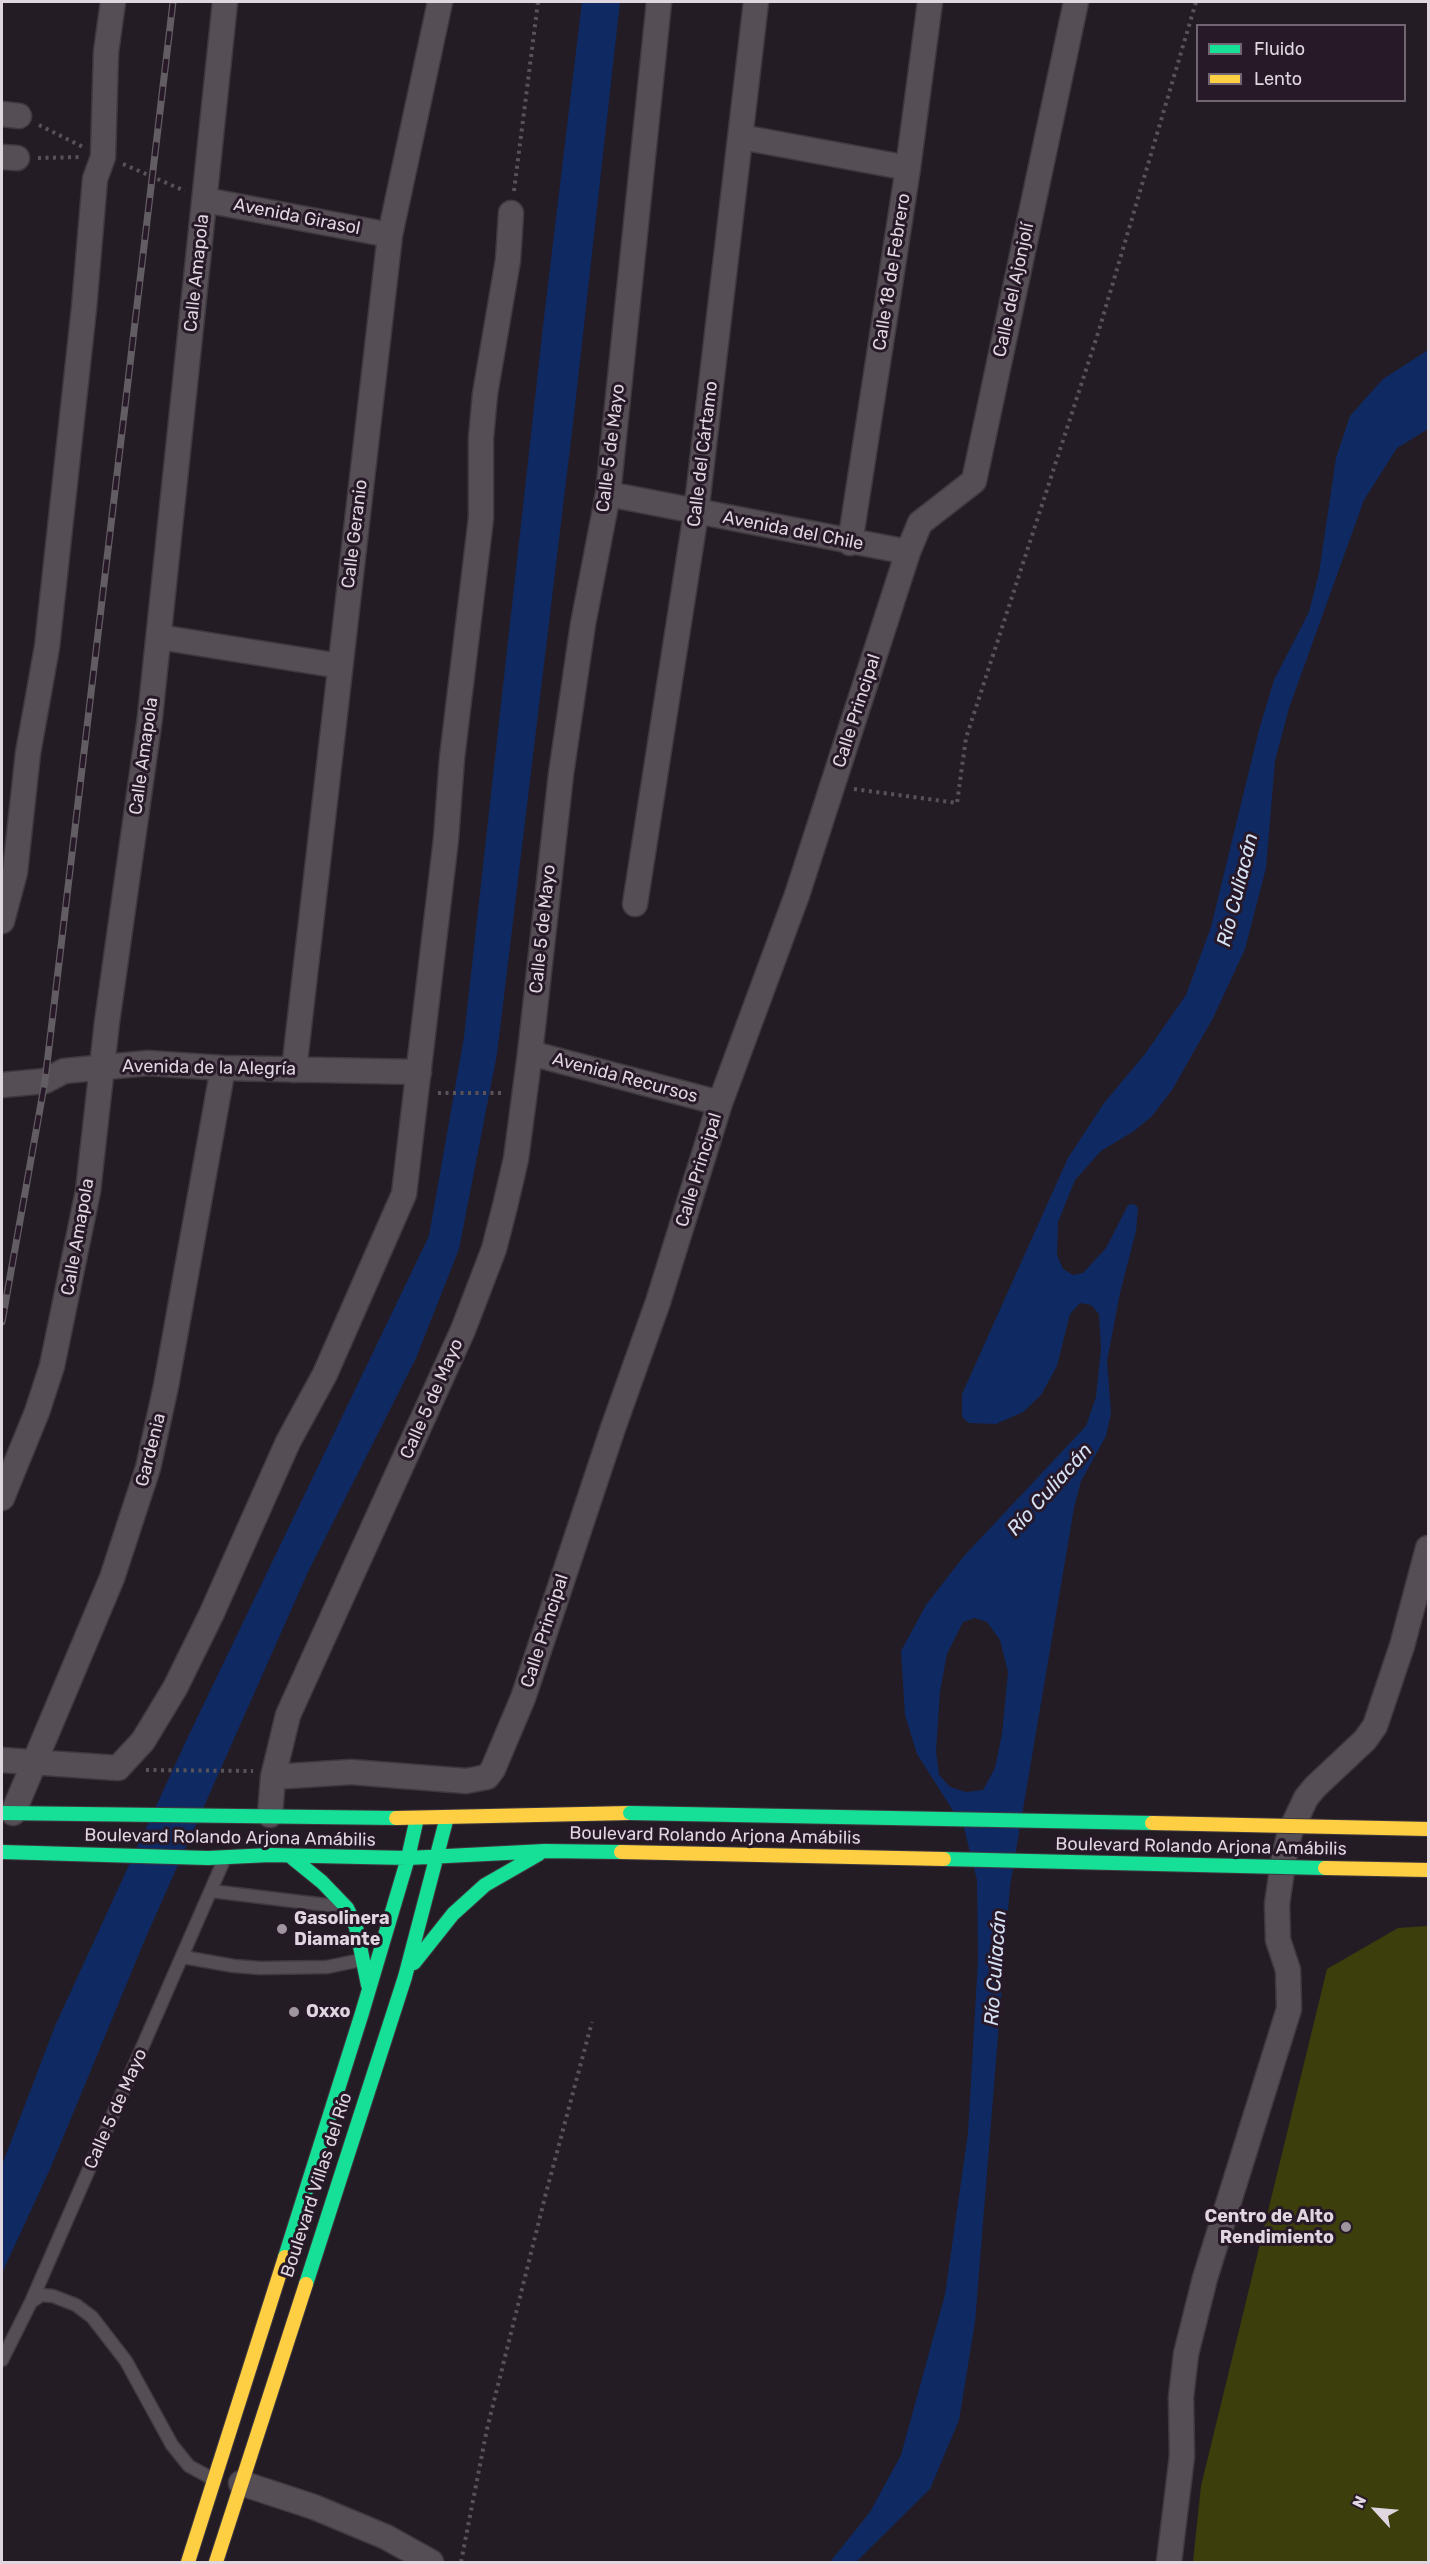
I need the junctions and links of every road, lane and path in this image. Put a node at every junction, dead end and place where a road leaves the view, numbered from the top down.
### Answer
1 (113, 2) edge
2 (225, 2) edge
3 (440, 2) edge
4 (538, 2) edge
5 (659, 2) edge
6 (756, 2) edge
7 (930, 2) edge
8 (1076, 2) edge
9 (1196, 2) edge
10 (741, 137) junction
11 (103, 157) junction
12 (9, 158) edge
13 (908, 168) junction
14 (205, 200) junction
15 (512, 213) joint
16 (390, 234) junction
17 (608, 494) junction
18 (696, 513) junction
19 (850, 543) junction
20 (908, 552) junction
21 (159, 637) junction
22 (340, 666) junction
23 (833, 787) junction
24 (635, 904) dead end
25 (2, 921) edge
26 (530, 1053) junction
27 (102, 1066) junction
28 (223, 1068) junction
29 (294, 1070) junction
30 (419, 1072) junction
31 (2, 1085) edge
32 (432, 1093) dead end
33 (502, 1093) dead end
34 (720, 1103) junction
35 (2, 1498) edge
36 (1428, 1548) edge
37 (2, 1760) edge
38 (33, 1761) junction
39 (135, 1770) dead end
40 (264, 1774) junction
41 (7, 1813) edge
42 (270, 1815) junction
43 (447, 1817) junction
44 (417, 1818) junction
45 (1428, 1829) edge
46 (545, 1851) junction
47 (2, 1852) edge
48 (290, 1856) junction
49 (226, 1857) junction
50 (408, 1858) junction
51 (436, 1858) junction
52 (1428, 1870) edge
53 (211, 1891) junction
54 (347, 1908) junction
55 (183, 1957) junction
56 (361, 1960) junction
57 (405, 1977) junction
58 (369, 1988) junction
59 (362, 2013) junction
60 (390, 2021) junction
61 (592, 2022) dead end
62 (31, 2302) junction
63 (2, 2360) edge
64 (213, 2479) junction
65 (241, 2483) junction
66 (188, 2562) edge
67 (216, 2562) edge
68 (431, 2562) edge
69 (461, 2562) edge
70 (1169, 2562) edge

1 - 11 street
2 - 14 street, Calle Amapola
3 - 16 street, Calle Geranio
4 - 15 path
5 - 17 street, Calle 5 de Mayo
6 - 10 street, Calle del Cártamo
7 - 13 street, Calle 18 de Febrero
8 - 20 street, Calle del Ajonjolí
9 - 23 path
10 - 13 street
10 - 18 street, Calle del Cártamo
11 - 12 path
11 - 25 street
13 - 19 street, Calle 18 de Febrero
14 - 16 street, Avenida Girasol
14 - 21 street, Calle Amapola
15 - 30 street
16 - 22 street, Calle Geranio
17 - 18 street, Avenida del Chile
17 - 26 street, Calle 5 de Mayo
18 - 19 street, Avenida del Chile
18 - 24 street, Calle del Cártamo
19 - 20 street, Avenida del Chile
20 - 23 street, Calle Principal
21 - 22 street
21 - 27 street, Calle Amapola
22 - 29 street, Calle Geranio
23 - 34 street, Calle Principal
26 - 34 street, Avenida Recursos
26 - 40 street, Calle 5 de Mayo
27 - 28 street, Avenida de la Alegría
27 - 31 street, Avenida de la Alegría
27 - 35 street, Calle Amapola
28 - 29 street, Avenida de la Alegría
28 - 38 street, Gardenia
29 - 30 street, Avenida de la Alegría
30 - 38 street
32 - 33 path
34 - 40 street, Calle Principal
36 - 70 street
37 - 38 street
38 - 41 street, Gardenia
39 - 40 path
40 - 42 street, Calle 5 de Mayo
41 - 42 main road, Boulevard Rolando Arjona Amábilis
42 - 44 main road, Boulevard Rolando Arjona Amábilis
43 - 44 main road, Boulevard Rolando Arjona Amábilis
43 - 45 main road, Boulevard Rolando Arjona Amábilis, bridge
43 - 51 main road, Boulevard Villas del Río
44 - 50 main road, Boulevard Villas del Río
46 - 51 main road, Boulevard Rolando Arjona Amábilis
46 - 52 main road, Boulevard Rolando Arjona Amábilis, bridge
46 - 57 main road
47 - 49 main road, Boulevard Rolando Arjona Amábilis
48 - 49 main road, Boulevard Rolando Arjona Amábilis
48 - 50 main road, Boulevard Rolando Arjona Amábilis
48 - 54 main road
49 - 53 lane, Calle 5 de Mayo
50 - 51 main road, Boulevard Rolando Arjona Amábilis
50 - 58 main road, Boulevard Villas del Río
51 - 57 main road, Boulevard Villas del Río
53 - 54 lane
53 - 55 lane, Calle 5 de Mayo
54 - 56 main road
55 - 56 lane
55 - 62 lane, Calle 5 de Mayo
56 - 58 main road
57 - 60 main road, Boulevard Villas del Río
58 - 59 main road, Boulevard Villas del Río
59 - 60 main road
59 - 64 main road, Boulevard Villas del Río
60 - 65 main road, Boulevard Villas del Río
61 - 69 path
62 - 63 lane, Calle 5 de Mayo
62 - 64 lane
64 - 66 main road, Boulevard Villas del Río
65 - 67 main road, Boulevard Villas del Río
65 - 68 street

